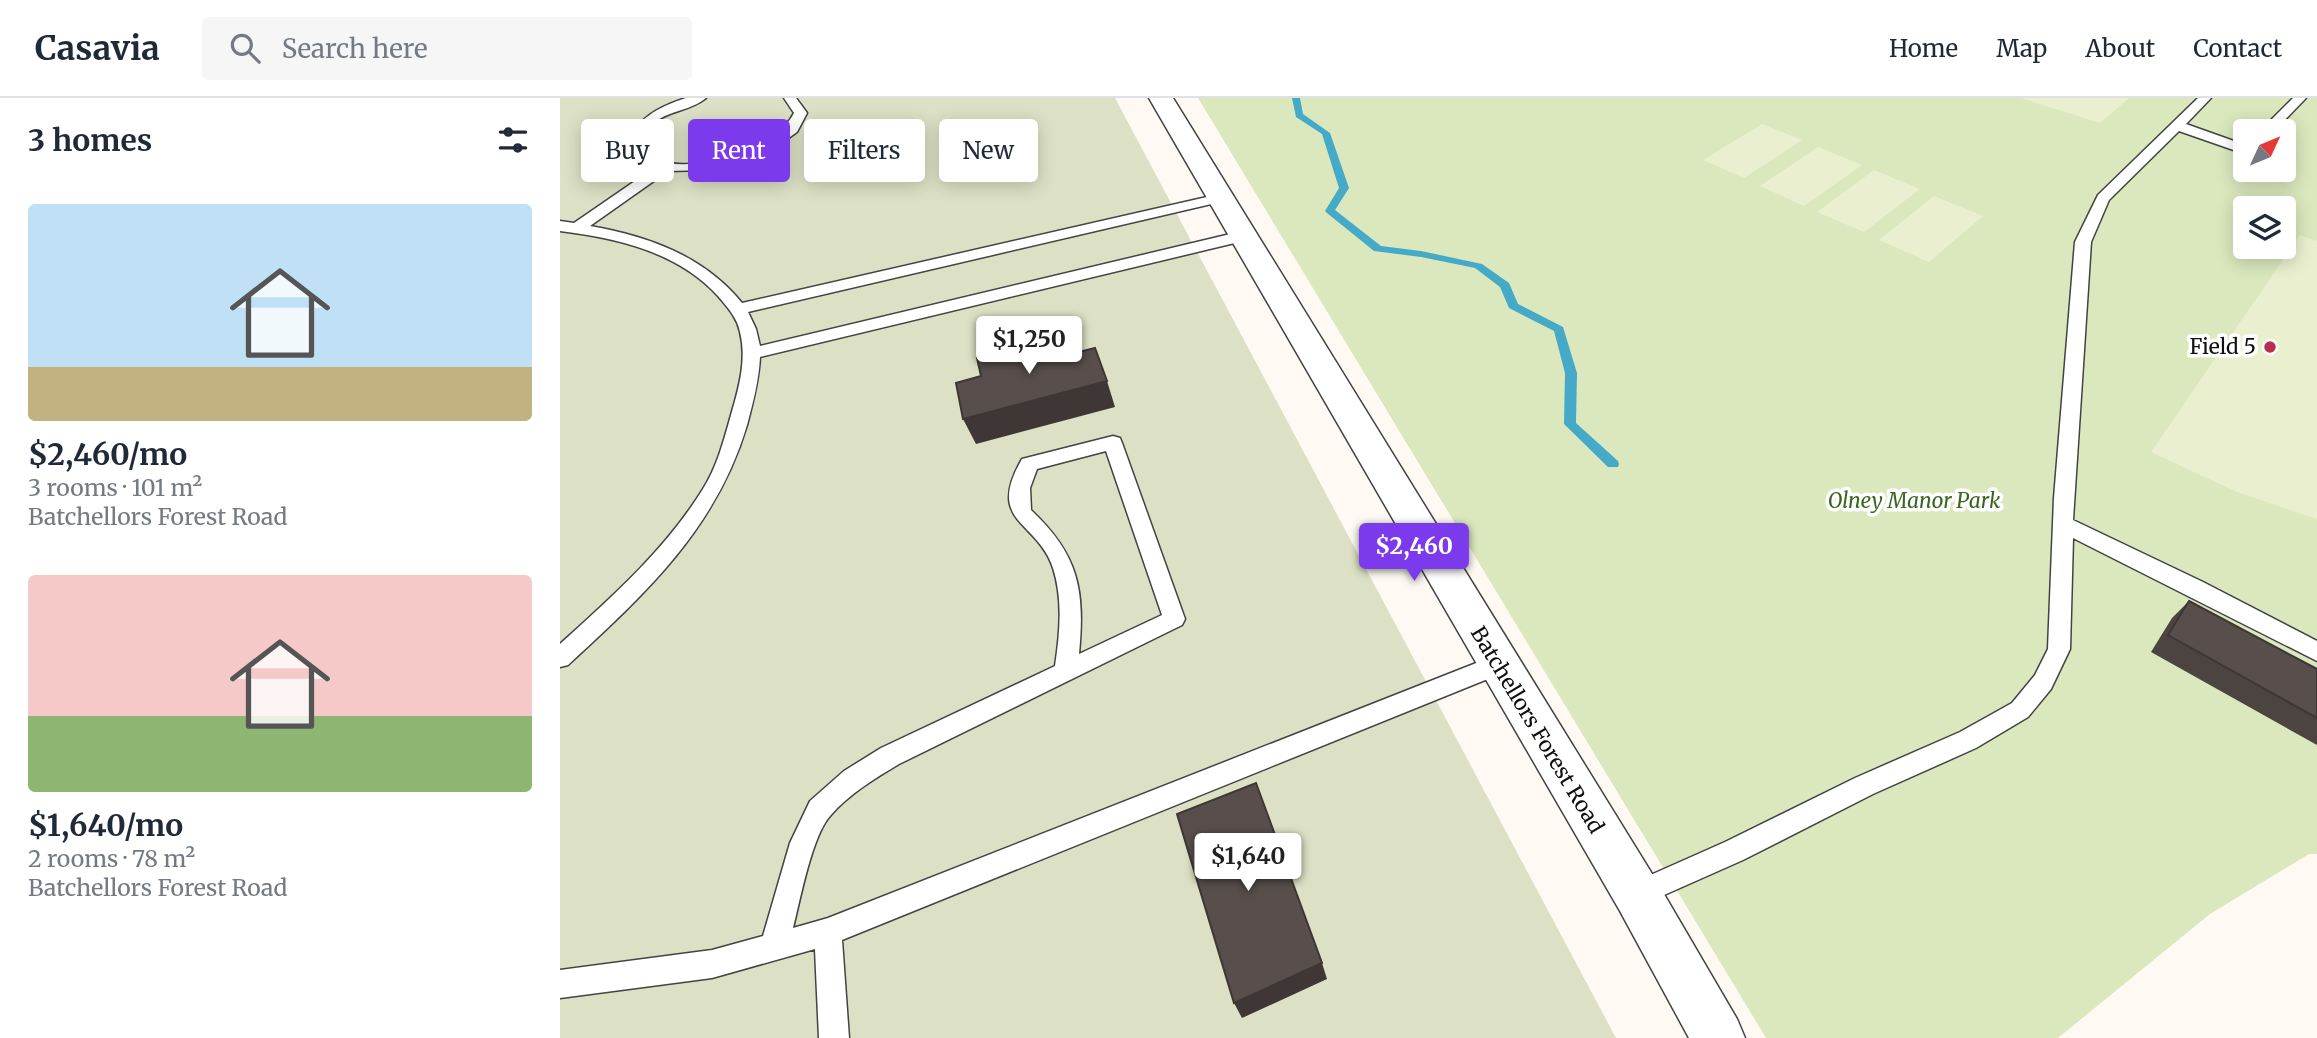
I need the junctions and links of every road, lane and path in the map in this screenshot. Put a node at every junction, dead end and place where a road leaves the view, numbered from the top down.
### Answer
1 (700, 98) edge
2 (790, 98) edge
3 (1161, 98) edge
4 (2205, 98) edge
5 (2300, 98) edge
6 (652, 119) edge
7 (2279, 119) edge
8 (2176, 125) junction
9 (2233, 146) edge
10 (674, 166) edge
11 (641, 182) edge
12 (1220, 198) junction
13 (569, 227) edge
14 (1243, 236) junction
15 (738, 309) junction
16 (751, 354) junction
17 (2063, 524) junction
18 (2317, 652) edge
19 (560, 658) edge
20 (1497, 665) junction
21 (1066, 671) junction
22 (1637, 894) junction
23 (828, 932) junction
24 (773, 949) junction
25 (560, 984) edge
26 (834, 1038) edge
27 (1718, 1038) edge

1 - 6 lane
2 - 10 lane
3 - 12 street, Batchellors Forest Road
4 - 8 lane
5 - 7 lane
8 - 9 lane
8 - 17 lane
11 - 13 lane
12 - 14 street, Batchellors Forest Road
12 - 15 lane
13 - 15 lane
14 - 16 lane
14 - 20 street, Batchellors Forest Road
15 - 16 lane
16 - 19 lane
17 - 18 lane
17 - 22 lane
20 - 22 street, Batchellors Forest Road
20 - 23 lane
21 - 21 lane
21 - 24 lane
22 - 27 street, Batchellors Forest Road
23 - 24 lane
23 - 26 lane
24 - 25 lane

